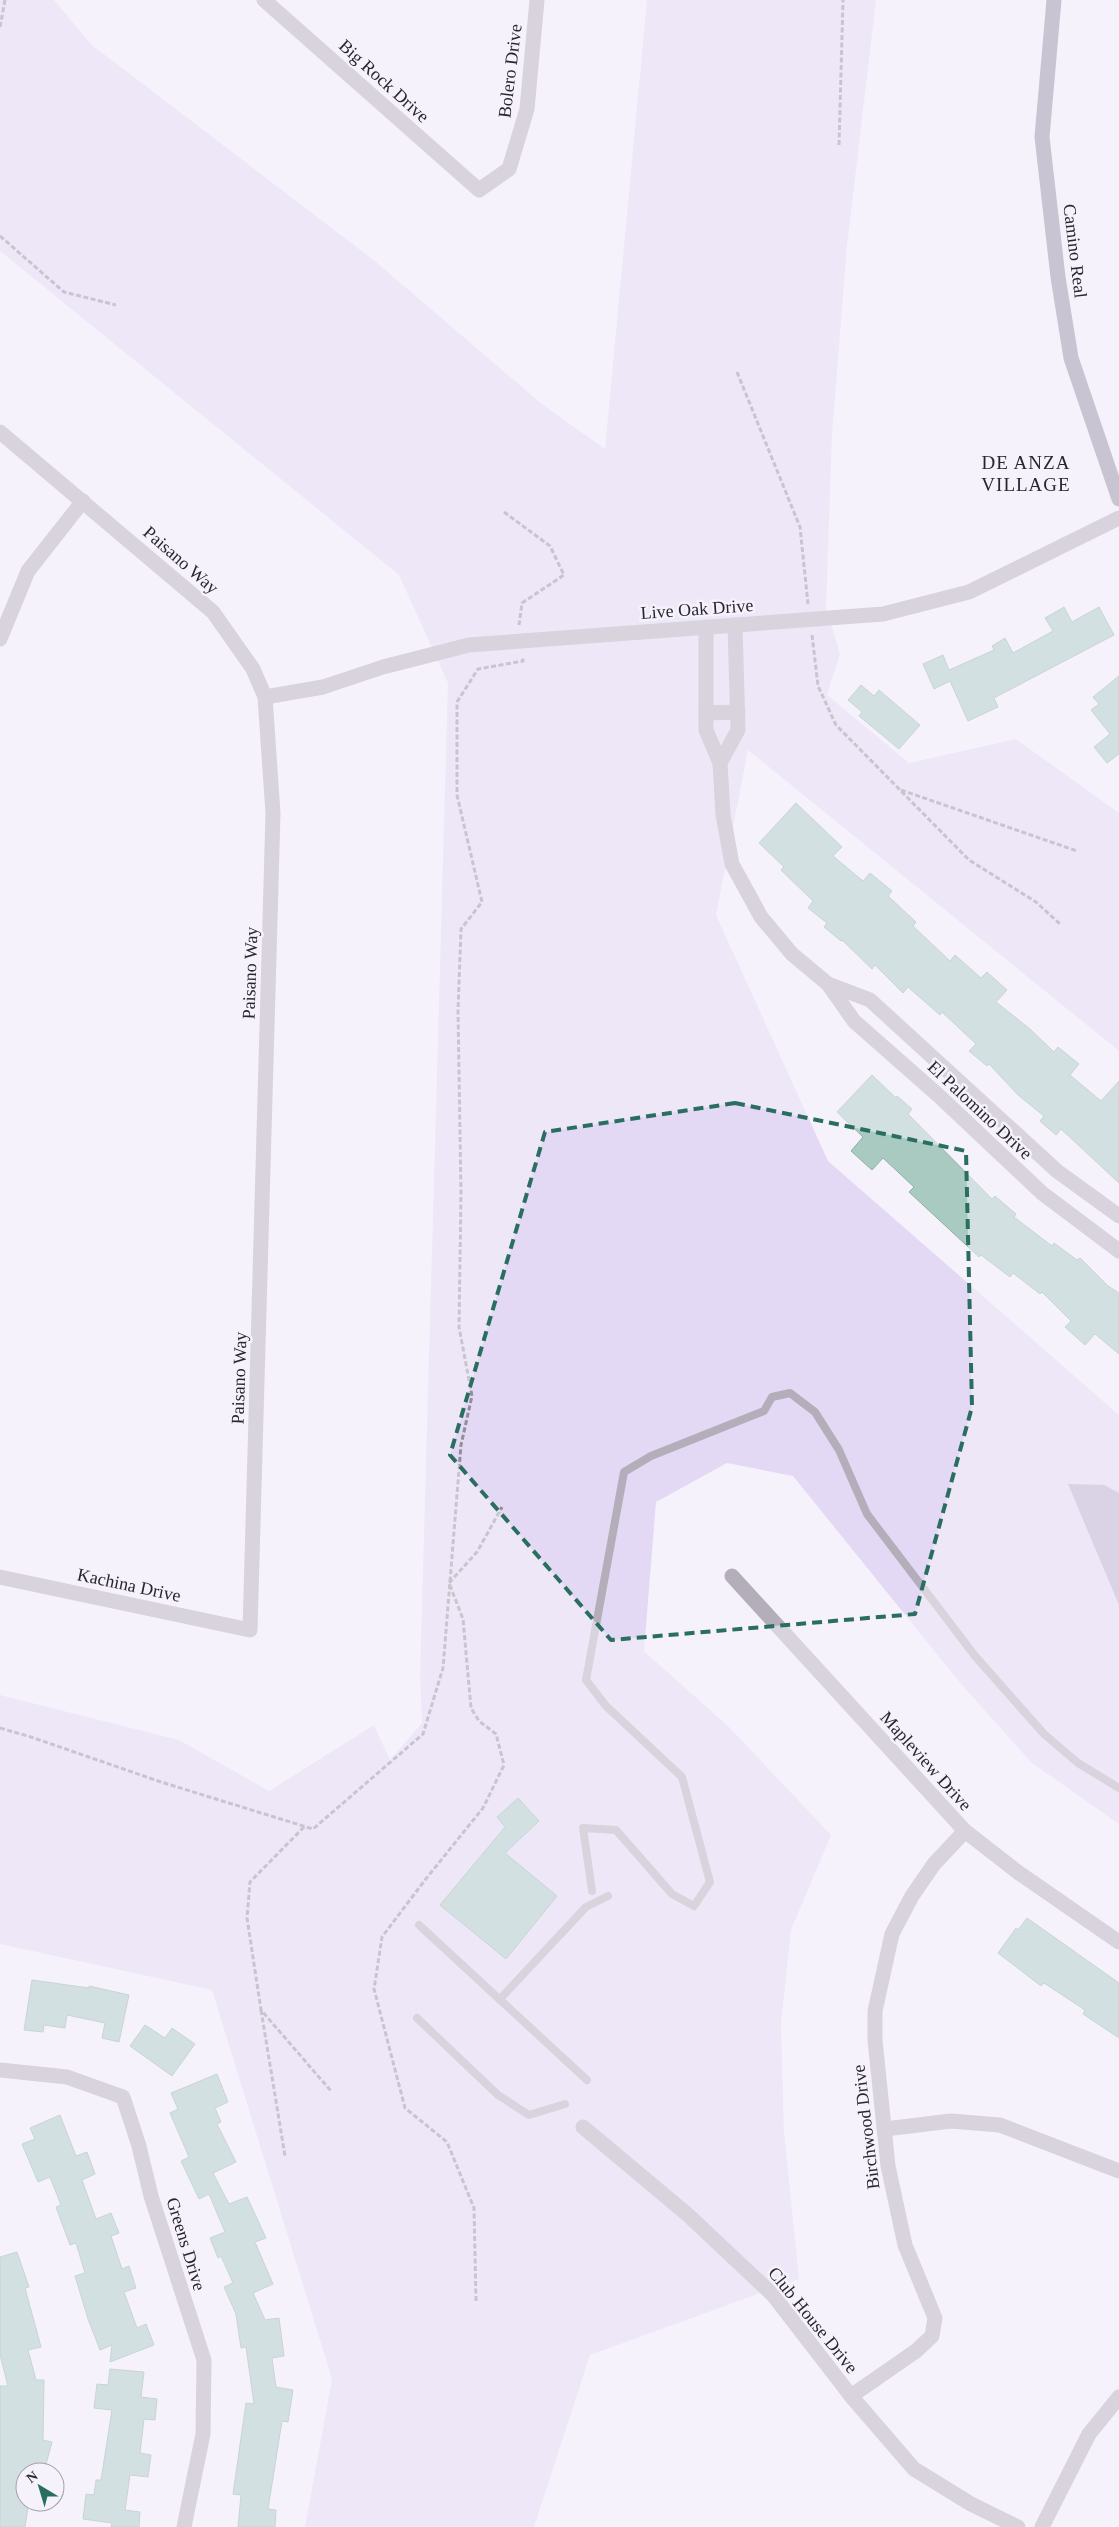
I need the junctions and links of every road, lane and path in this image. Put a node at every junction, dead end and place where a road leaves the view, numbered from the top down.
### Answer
1 (5, 0) edge
2 (264, 0) edge
3 (538, 0) edge
4 (843, 0) edge
5 (1054, 0) edge
6 (0, 27) edge
7 (839, 145) dead end
8 (479, 190) joint
9 (0, 236) edge
10 (116, 305) dead end
11 (736, 372) dead end
12 (0, 432) edge
13 (1119, 499) edge
14 (83, 501) junction
15 (504, 512) dead end
16 (1119, 518) edge
17 (810, 619) junction
18 (735, 625) junction
19 (706, 627) junction
20 (0, 639) edge
21 (517, 641) junction
22 (266, 697) junction
23 (738, 712) junction
24 (706, 713) junction
25 (720, 763) junction
26 (900, 790) junction
27 (1077, 851) dead end
28 (1060, 924) dead end
29 (828, 984) junction
30 (1119, 1216) edge
31 (1119, 1250) edge
32 (502, 1508) dead end
33 (732, 1576) dead end
34 (0, 1577) edge
35 (449, 1583) junction
36 (250, 1630) joint
37 (0, 1728) edge
38 (1119, 1788) edge
39 (483, 1808) dead end
40 (304, 1826) junction
41 (966, 1831) junction
42 (592, 1891) dead end
43 (608, 1896) dead end
44 (419, 1925) dead end
45 (1119, 1942) edge
46 (500, 1999) junction
47 (261, 2010) junction
48 (417, 2018) dead end
49 (0, 2070) edge
50 (587, 2080) dead end
51 (331, 2092) dead end
52 (564, 2104) dead end
53 (583, 2127) dead end
54 (885, 2129) junction
55 (286, 2156) dead end
56 (1119, 2171) edge
57 (851, 2396) junction
58 (1119, 2397) edge
59 (184, 2527) edge
60 (1018, 2527) edge
61 (1042, 2527) edge

1 - 6 path
2 - 8 street, Big Rock Drive
3 - 8 street, Bolero Drive
4 - 7 path
5 - 13 main road, Camino Real
9 - 10 path
11 - 17 path
12 - 14 street, Paisano Way
14 - 20 street
14 - 22 street, Paisano Way
15 - 21 path
16 - 17 street, Live Oak Drive
17 - 18 street, Live Oak Drive
17 - 26 path
18 - 19 street, Live Oak Drive
18 - 23 street
19 - 21 street, Live Oak Drive
19 - 24 street, El Palomino Drive
21 - 22 street, Live Oak Drive
21 - 35 path
22 - 36 street, Paisano Way
23 - 24 street
23 - 25 street
24 - 25 street, El Palomino Drive
25 - 29 street, El Palomino Drive
26 - 27 path
26 - 28 path
29 - 30 street, El Palomino Drive
29 - 31 street, El Palomino Drive
32 - 35 path
33 - 41 street, Mapleview Drive
34 - 36 street, Kachina Drive
35 - 39 path
35 - 40 path
37 - 40 path
38 - 42 lane
40 - 47 path
41 - 45 street, Mapleview Drive
41 - 54 street, Birchwood Drive
43 - 46 lane
44 - 46 lane
46 - 50 lane
47 - 51 path
47 - 55 path
48 - 52 lane
49 - 59 street, Greens Drive
53 - 57 street, Club House Drive
54 - 56 street
54 - 57 street, Birchwood Drive
57 - 60 street, Club House Drive
58 - 61 street

